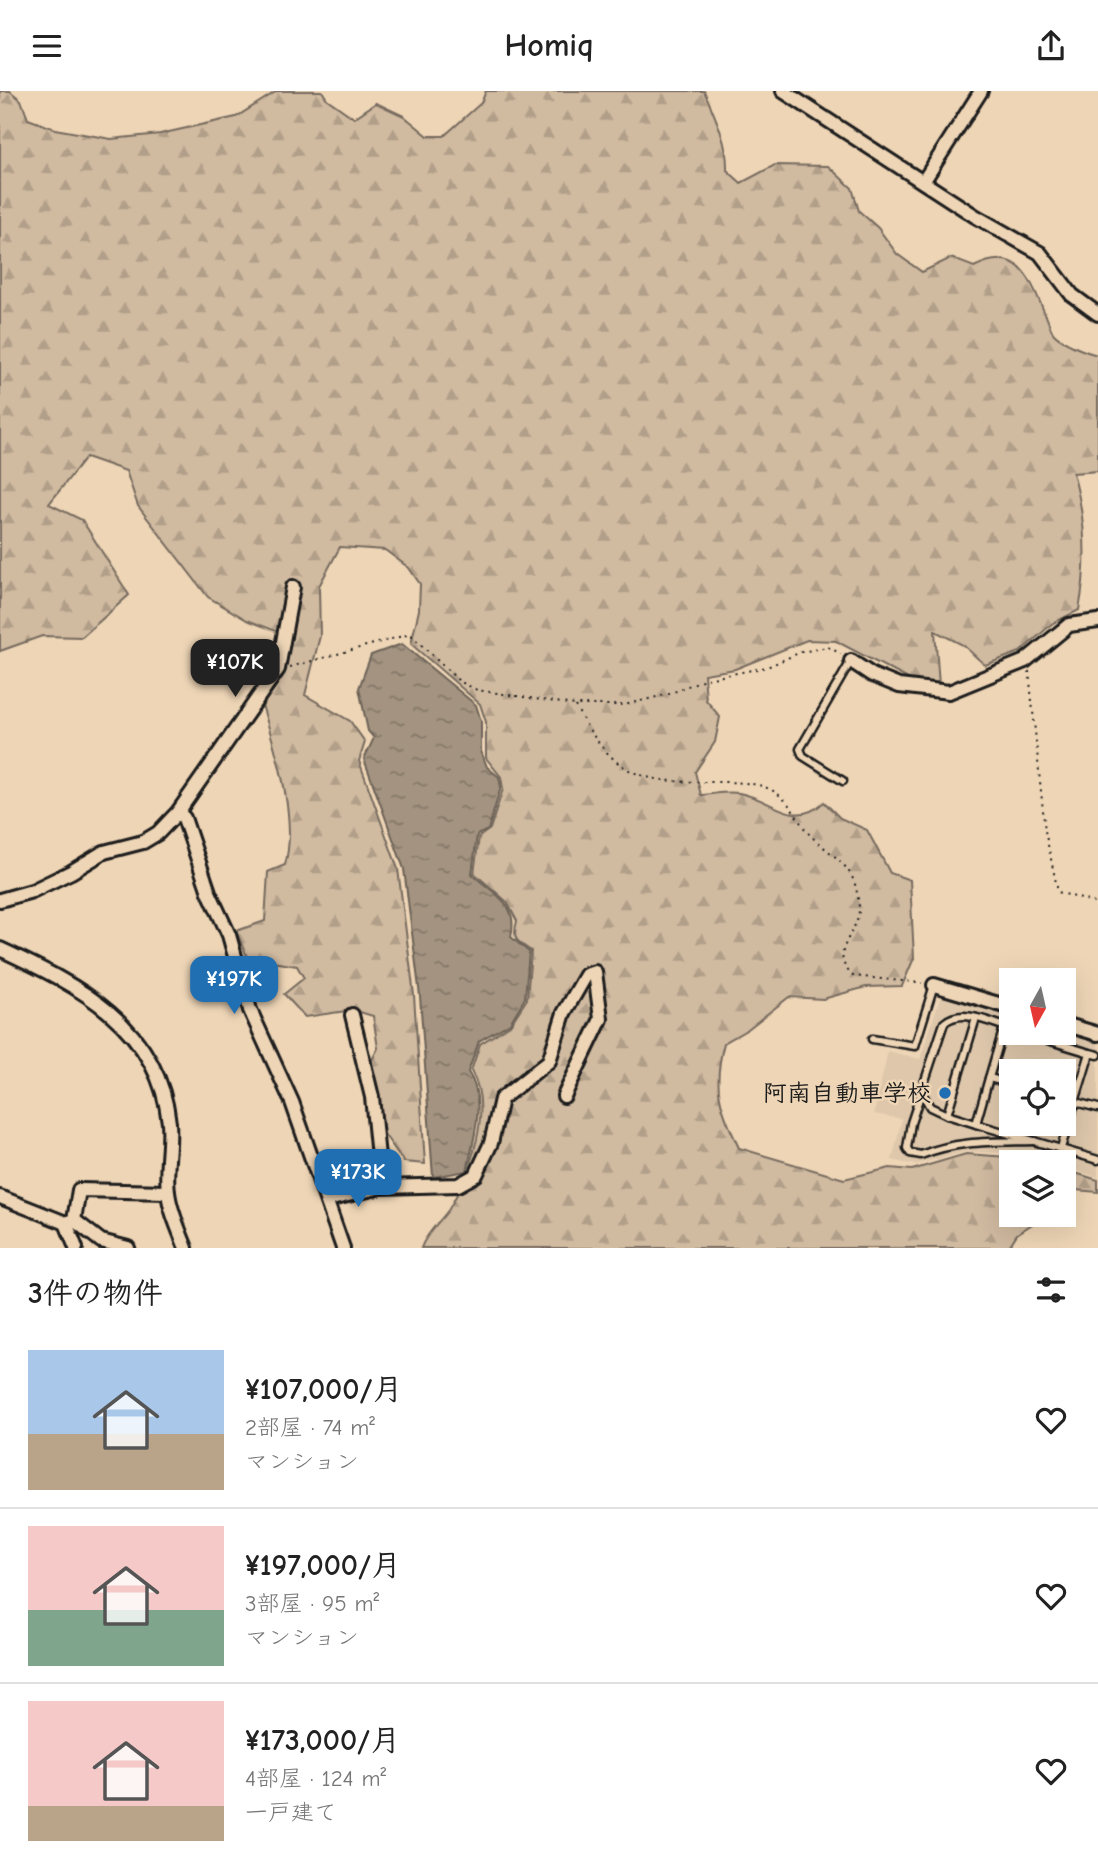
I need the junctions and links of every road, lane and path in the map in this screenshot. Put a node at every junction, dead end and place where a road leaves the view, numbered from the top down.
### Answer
1 (783, 91) edge
2 (981, 91) edge
3 (923, 182) junction
4 (1098, 314) edge
5 (293, 587) dead end
6 (1098, 621) edge
7 (851, 661) junction
8 (1025, 661) junction
9 (278, 669) junction
10 (575, 705) junction
11 (843, 781) dead end
12 (178, 812) junction
13 (0, 900) edge
14 (1098, 904) edge
15 (0, 949) edge
16 (934, 985) junction
17 (999, 1004) edge
18 (352, 1015) dead end
19 (976, 1018) junction
20 (999, 1025) edge
21 (1076, 1028) edge
22 (1098, 1034) edge
23 (872, 1039) dead end
24 (1002, 1045) edge
25 (1064, 1045) edge
26 (1090, 1053) junction
27 (1098, 1055) edge
28 (989, 1078) junction
29 (999, 1081) edge
30 (922, 1088) junction
31 (564, 1096) dead end
32 (1076, 1096) edge
33 (1076, 1102) edge
34 (1098, 1108) edge
35 (947, 1115) junction
36 (976, 1124) junction
37 (1065, 1136) edge
38 (1034, 1141) junction
39 (1061, 1149) junction
40 (1098, 1160) edge
41 (381, 1187) junction
42 (167, 1192) junction
43 (0, 1197) edge
44 (327, 1200) junction
45 (70, 1221) junction
46 (76, 1248) edge
47 (128, 1248) edge
48 (186, 1248) edge
49 (343, 1248) edge

1 - 3 street
2 - 3 street
3 - 4 street
5 - 9 street
6 - 8 street
7 - 8 street
7 - 10 path
7 - 11 lane
8 - 14 path
9 - 10 path
9 - 12 street
10 - 16 path
12 - 13 street
12 - 44 street
15 - 42 street
16 - 17 street
16 - 23 lane
18 - 41 street
19 - 20 lane
19 - 30 lane
19 - 35 lane
21 - 22 street
24 - 28 lane
25 - 26 lane
26 - 27 lane
26 - 32 lane
28 - 29 lane
28 - 36 lane
30 - 35 lane
30 - 38 lane
31 - 41 street
33 - 34 lane
35 - 36 lane
36 - 38 lane
37 - 39 lane
38 - 39 lane
39 - 40 lane
41 - 44 street
42 - 45 street
42 - 48 street
43 - 45 street
44 - 49 street
45 - 46 street
45 - 47 street

